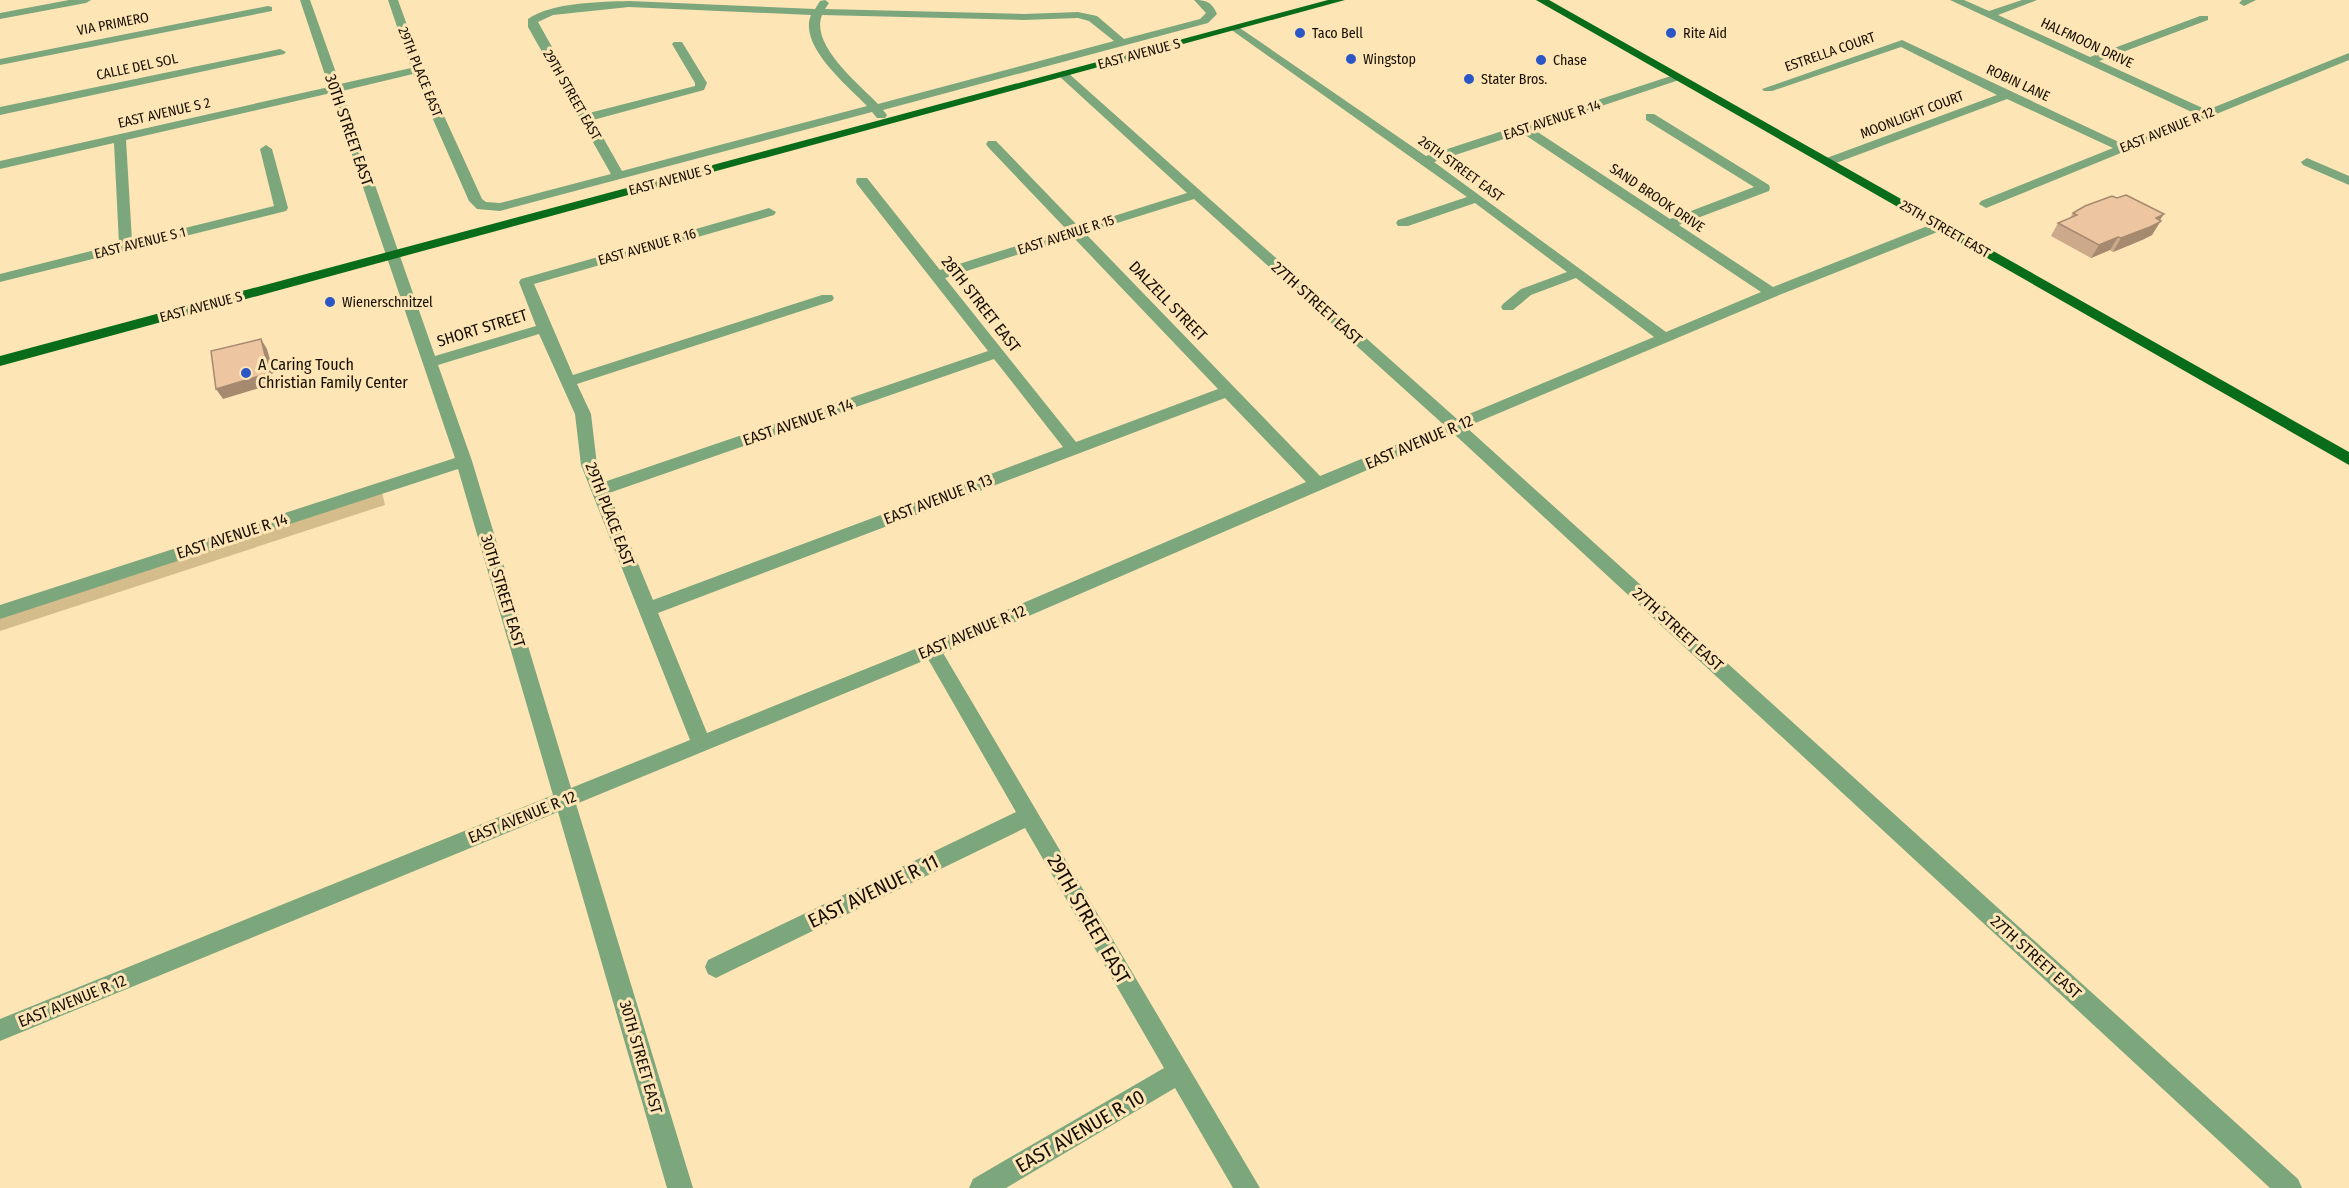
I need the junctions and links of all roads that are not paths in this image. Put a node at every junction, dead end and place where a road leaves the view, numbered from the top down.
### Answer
1 (86, 0) edge
2 (305, 0) edge
3 (393, 0) edge
4 (825, 0) edge
5 (1199, 0) edge
6 (1340, 0) edge
7 (1541, 0) edge
8 (1955, 0) edge
9 (2032, 0) edge
10 (268, 9) dead end
11 (818, 12) junction
12 (1989, 15) junction
13 (0, 16) edge
14 (2204, 18) dead end
15 (1237, 28) junction
16 (1122, 43) junction
17 (1902, 43) joint
18 (678, 44) dead end
19 (280, 52) dead end
20 (2349, 56) edge
21 (2090, 61) junction
22 (0, 62) edge
23 (417, 70) junction
24 (1063, 74) junction
25 (1678, 77) junction
26 (335, 89) junction
27 (1768, 89) dead end
28 (2007, 95) junction
29 (876, 108) junction
30 (0, 111) edge
31 (2206, 114) junction
32 (1650, 117) dead end
33 (585, 118) junction
34 (885, 122) junction
35 (1525, 129) junction
36 (120, 139) junction
37 (992, 144) dead end
38 (2123, 148) junction
39 (266, 149) dead end
40 (1425, 161) junction
41 (1828, 162) junction
42 (2307, 162) dead end
43 (0, 165) edge
44 (619, 176) junction
45 (862, 181) dead end
46 (2349, 181) edge
47 (1196, 194) junction
48 (1477, 198) junction
49 (1986, 204) dead end
50 (482, 206) joint
51 (769, 213) dead end
52 (1403, 223) dead end
53 (1670, 224) junction
54 (1940, 226) junction
55 (1076, 232) junction
56 (126, 247) junction
57 (393, 255) junction
58 (1577, 273) junction
59 (936, 276) junction
60 (0, 278) edge
61 (526, 282) joint
62 (1772, 293) junction
63 (827, 298) dead end
64 (1508, 307) dead end
65 (544, 328) junction
66 (1665, 338) junction
67 (997, 353) junction
68 (0, 361) edge
69 (431, 362) junction
70 (569, 381) junction
71 (1228, 391) junction
72 (1455, 426) junction
73 (1073, 449) junction
74 (2349, 459) edge
75 (464, 461) junction
76 (1317, 484) junction
77 (599, 490) junction
78 (648, 609) junction
79 (0, 612) edge
80 (932, 650) junction
81 (702, 744) junction
82 (565, 799) junction
83 (1029, 816) junction
84 (716, 967) dead end
85 (0, 1030) edge
86 (1178, 1073) junction
87 (680, 1188) edge
88 (982, 1188) edge
89 (1247, 1188) edge
90 (2289, 1188) edge

1 - 13 street
2 - 26 street, 30TH STREET EAST
3 - 23 street, 29TH PLACE EAST
4 - 11 street
5 - 16 street, EAST AVENUE S
6 - 15 main road, EAST AVENUE S
7 - 25 main road, 25TH STREET EAST
8 - 12 street, HALFMOON DRIVE
9 - 12 street
10 - 22 street, VIA PRIMERO
11 - 16 street
11 - 29 street
11 - 33 street, 29TH STREET EAST
12 - 21 street, HALFMOON DRIVE
14 - 21 street
15 - 24 main road, EAST AVENUE S
15 - 40 street, 26TH STREET EAST
16 - 29 street, EAST AVENUE S
17 - 27 street, ESTRELLA COURT
17 - 28 street, ROBIN LANE
18 - 33 street
19 - 30 street, CALLE DEL SOL
20 - 31 street, EAST AVENUE R 12
21 - 31 street, HALFMOON DRIVE
23 - 26 street, EAST AVENUE S 2
23 - 50 street, 29TH PLACE EAST
24 - 34 main road, EAST AVENUE S
24 - 47 street, 27TH STREET EAST
25 - 35 street, EAST AVENUE R 14
25 - 41 main road, 25TH STREET EAST
26 - 36 street, EAST AVENUE S 2
26 - 57 street, 30TH STREET EAST
28 - 38 street, ROBIN LANE
28 - 41 street, MOONLIGHT COURT
29 - 34 street
29 - 44 street, EAST AVENUE S
31 - 38 street, EAST AVENUE R 12
32 - 53 street
33 - 44 street, 29TH STREET EAST
34 - 57 main road, EAST AVENUE S
35 - 40 street, EAST AVENUE R 14
35 - 53 street, SAND BROOK DRIVE
36 - 43 street, EAST AVENUE S 2
36 - 56 street
37 - 55 street, DALZELL STREET
38 - 49 street, EAST AVENUE R 12
39 - 56 street, EAST AVENUE S 1
40 - 48 street, 26TH STREET EAST
41 - 54 main road, 25TH STREET EAST
42 - 46 street
44 - 50 street, EAST AVENUE S
45 - 59 street, 28TH STREET EAST
47 - 55 street, EAST AVENUE R 15
47 - 72 street, 27TH STREET EAST
48 - 52 street
48 - 58 street, 26TH STREET EAST
51 - 61 street, EAST AVENUE R 16
53 - 62 street, SAND BROOK DRIVE
54 - 62 street, EAST AVENUE R 12
54 - 74 main road, 25TH STREET EAST
55 - 59 street, EAST AVENUE R 15
55 - 71 street, DALZELL STREET
56 - 60 street, EAST AVENUE S 1
57 - 68 main road, EAST AVENUE S
57 - 69 street, 30TH STREET EAST
58 - 64 street
58 - 66 street, 26TH STREET EAST
59 - 67 street, 28TH STREET EAST
61 - 65 street, 29TH PLACE EAST
62 - 66 street, EAST AVENUE R 12
63 - 70 street
65 - 69 street, SHORT STREET
65 - 70 street, 29TH PLACE EAST
66 - 72 street, EAST AVENUE R 12
67 - 73 street, 28TH STREET EAST
67 - 77 street, EAST AVENUE R 14
69 - 75 street, 30TH STREET EAST
70 - 77 street, 29TH PLACE EAST
71 - 73 street, EAST AVENUE R 13
71 - 76 street, DALZELL STREET
72 - 76 street, EAST AVENUE R 12
72 - 90 street, 27TH STREET EAST
73 - 78 street, EAST AVENUE R 13
75 - 79 street, EAST AVENUE R 14
75 - 82 street, 30TH STREET EAST
76 - 80 street, EAST AVENUE R 12
77 - 78 street, 29TH PLACE EAST
78 - 81 street, 29TH PLACE EAST
80 - 81 street, EAST AVENUE R 12
80 - 83 street, 29TH STREET EAST
81 - 82 street, EAST AVENUE R 12
82 - 85 street, EAST AVENUE R 12
82 - 87 street, 30TH STREET EAST
83 - 84 street, EAST AVENUE R 11
83 - 86 street, 29TH STREET EAST
86 - 88 street, EAST AVENUE R 10
86 - 89 street, 29TH STREET EAST

